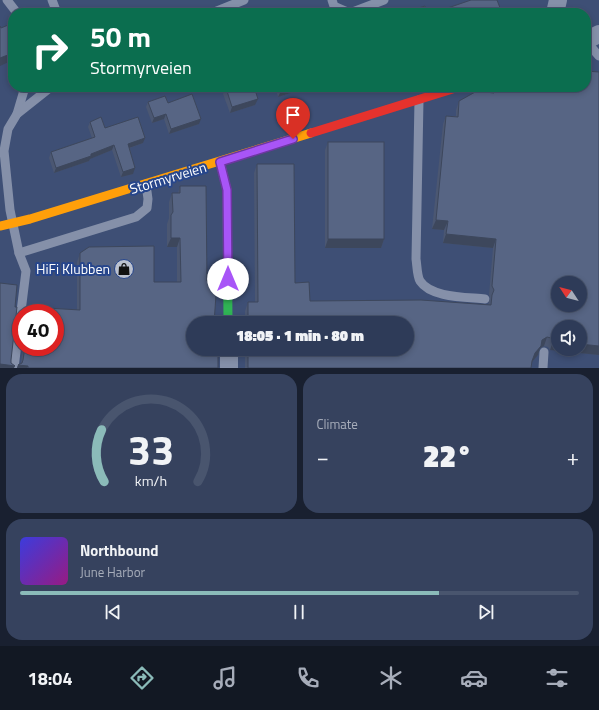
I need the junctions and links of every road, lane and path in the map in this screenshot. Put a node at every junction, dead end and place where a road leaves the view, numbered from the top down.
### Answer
1 (7, 0) edge
2 (244, 0) edge
3 (332, 0) edge
4 (384, 0) edge
5 (13, 8) edge
6 (224, 8) edge
7 (339, 8) edge
8 (363, 8) edge
9 (591, 46) edge
10 (599, 56) edge
11 (23, 92) edge
12 (45, 92) edge
13 (444, 92) edge
14 (419, 100) junction
15 (17, 114) junction
16 (2, 149) edge
17 (220, 162) junction
18 (146, 184) junction
19 (13, 223) junction
20 (0, 226) edge
21 (19, 253) junction
22 (485, 300) dead end
23 (228, 316) edge
24 (544, 352) dead end
25 (229, 356) edge
26 (14, 368) edge
27 (229, 368) edge
28 (543, 368) edge

1 - 5 lane
2 - 6 lane
3 - 7 lane
4 - 8 lane
9 - 10 lane
11 - 15 lane
12 - 15 lane
13 - 14 street, Stormyrveien
14 - 17 street, Stormyrveien
14 - 22 lane
15 - 16 lane
16 - 19 lane
17 - 18 street, Stormyrveien
17 - 23 street
18 - 19 street, Stormyrveien
18 - 21 lane
19 - 20 street, Stormyrveien
19 - 21 lane
21 - 26 lane
24 - 28 lane
25 - 27 street

